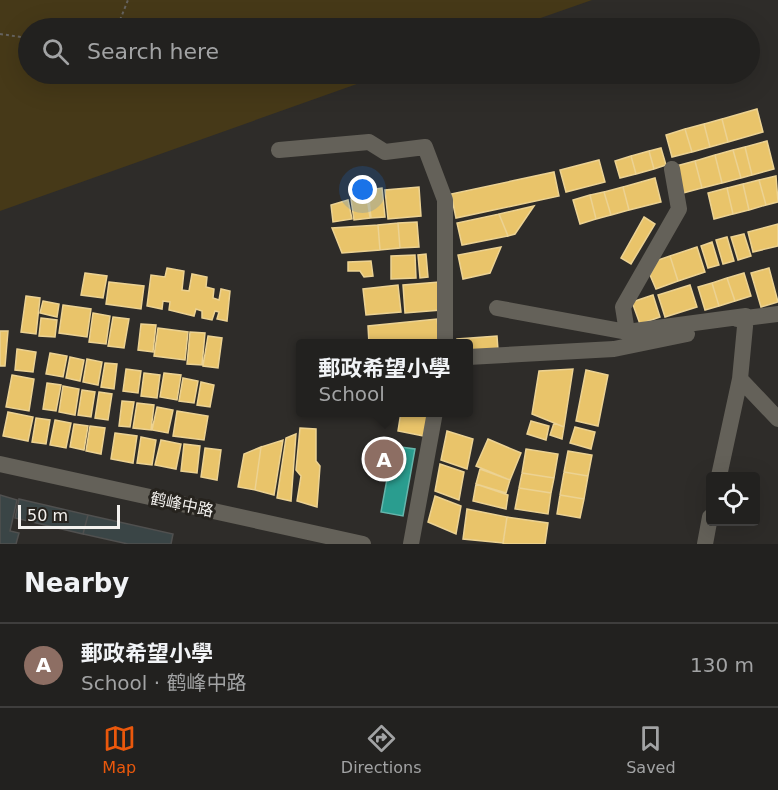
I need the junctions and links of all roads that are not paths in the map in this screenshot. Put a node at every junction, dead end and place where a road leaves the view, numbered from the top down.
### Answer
1 (279, 150) dead end
2 (672, 170) dead end
3 (497, 308) dead end
4 (778, 314) edge
5 (746, 316) junction
6 (627, 332) junction
7 (445, 339) edge
8 (473, 357) edge
9 (740, 380) junction
10 (434, 417) edge
11 (778, 419) edge
12 (0, 464) edge
13 (720, 472) edge
14 (709, 526) edge
15 (363, 544) edge
16 (411, 544) edge
17 (705, 544) edge

1 - 7 street
2 - 6 street
3 - 6 street
4 - 5 street
5 - 6 street
5 - 8 street
5 - 9 street
9 - 11 street
9 - 13 street
10 - 16 street
12 - 15 street, 鹤峰中路
14 - 17 street

